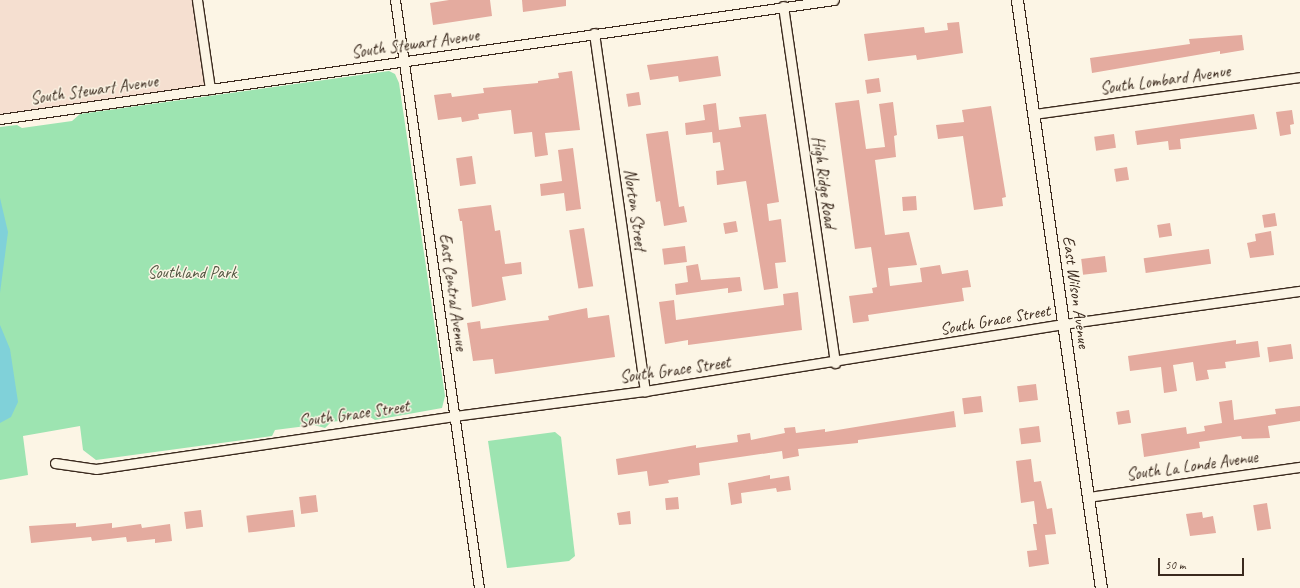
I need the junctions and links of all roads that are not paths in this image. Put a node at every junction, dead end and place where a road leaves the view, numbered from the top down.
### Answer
1 (197, 0) edge
2 (395, 0) edge
3 (834, 0) edge
4 (1017, 0) edge
5 (783, 6) junction
6 (594, 33) junction
7 (404, 62) junction
8 (1300, 77) edge
9 (210, 89) junction
10 (1034, 114) junction
11 (0, 119) edge
12 (1300, 291) edge
13 (1064, 324) junction
14 (834, 363) junction
15 (645, 391) junction
16 (454, 416) junction
17 (55, 463) dead end
18 (1300, 467) edge
19 (1088, 497) junction
20 (479, 588) edge
21 (1101, 588) edge

1 - 9 street
2 - 7 street, East Central Avenue
3 - 5 street, South Stewart Avenue
4 - 10 street, East Wilson Avenue
5 - 6 street, South Stewart Avenue
5 - 14 street, High Ridge Road
6 - 7 street, South Stewart Avenue
6 - 15 street, Norton Street
7 - 9 street, South Stewart Avenue
7 - 16 street, East Central Avenue
8 - 10 street, South Lombard Avenue
9 - 11 street, South Stewart Avenue
10 - 13 street, East Wilson Avenue
12 - 13 street, South Grace Street
13 - 14 street, South Grace Street
13 - 19 street, East Wilson Avenue
14 - 15 street, South Grace Street
15 - 16 street, South Grace Street
16 - 17 street, South Grace Street
16 - 20 street, East Central Avenue
18 - 19 street, South La Londe Avenue
19 - 21 street, East Wilson Avenue

